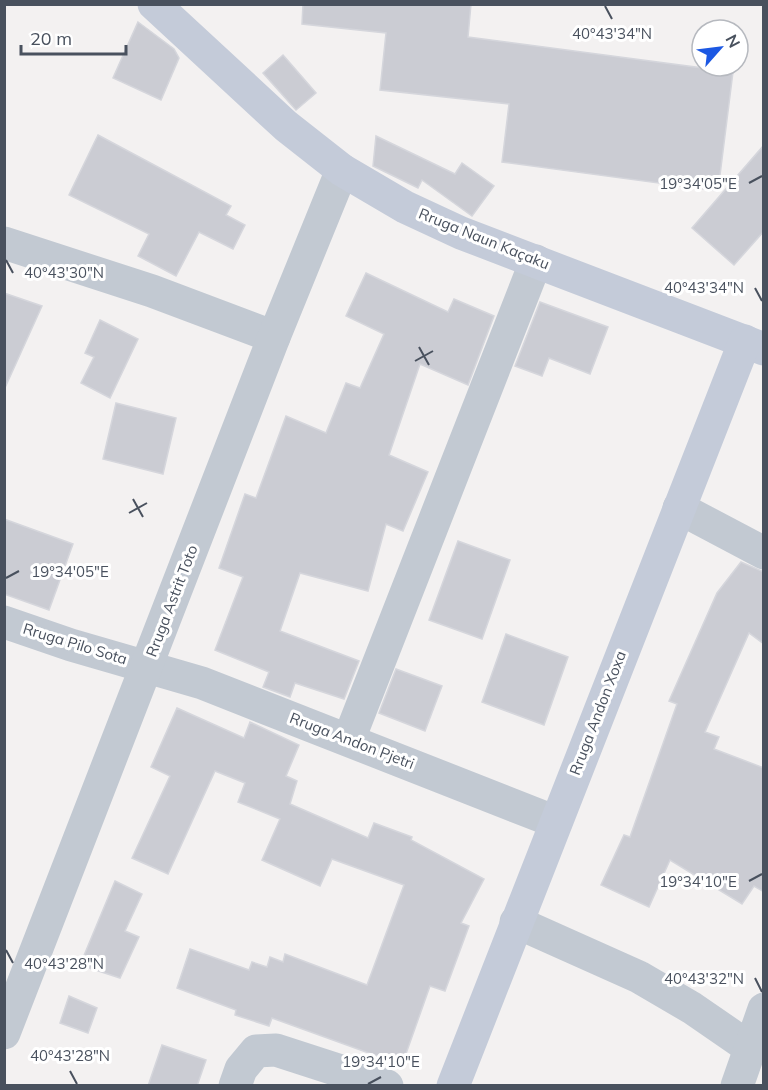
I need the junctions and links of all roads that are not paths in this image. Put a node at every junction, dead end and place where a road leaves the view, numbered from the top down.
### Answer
1 (154, 4) edge
2 (342, 170) junction
3 (4, 243) edge
4 (536, 261) junction
5 (274, 337) junction
6 (754, 345) edge
7 (679, 508) junction
8 (764, 553) edge
9 (4, 622) edge
10 (147, 665) junction
11 (349, 739) junction
12 (556, 822) junction
13 (516, 922) junction
14 (764, 1009) edge
15 (4, 1034) edge
16 (750, 1048) junction
17 (235, 1086) edge
18 (387, 1086) edge
19 (453, 1086) edge
20 (737, 1086) edge

1 - 2 street, Rruga Naun Kaçaku
2 - 4 street, Rruga Naun Kaçaku
2 - 5 street, Rruga Astrit Toto
3 - 5 street
4 - 6 street, Rruga Naun Kaçaku
4 - 11 street
5 - 10 street, Rruga Astrit Toto
6 - 7 street, Rruga Andon Xoxa
7 - 8 street
7 - 12 street, Rruga Andon Xoxa
9 - 10 street, Rruga Pilo Sota
10 - 11 street, Rruga Andon Pjetri
10 - 15 street, Rruga Astrit Toto
11 - 12 street, Rruga Andon Pjetri
12 - 13 street, Rruga Andon Xoxa
13 - 16 street
13 - 19 street, Rruga Andon Xoxa
14 - 16 street
16 - 20 street
17 - 18 street

